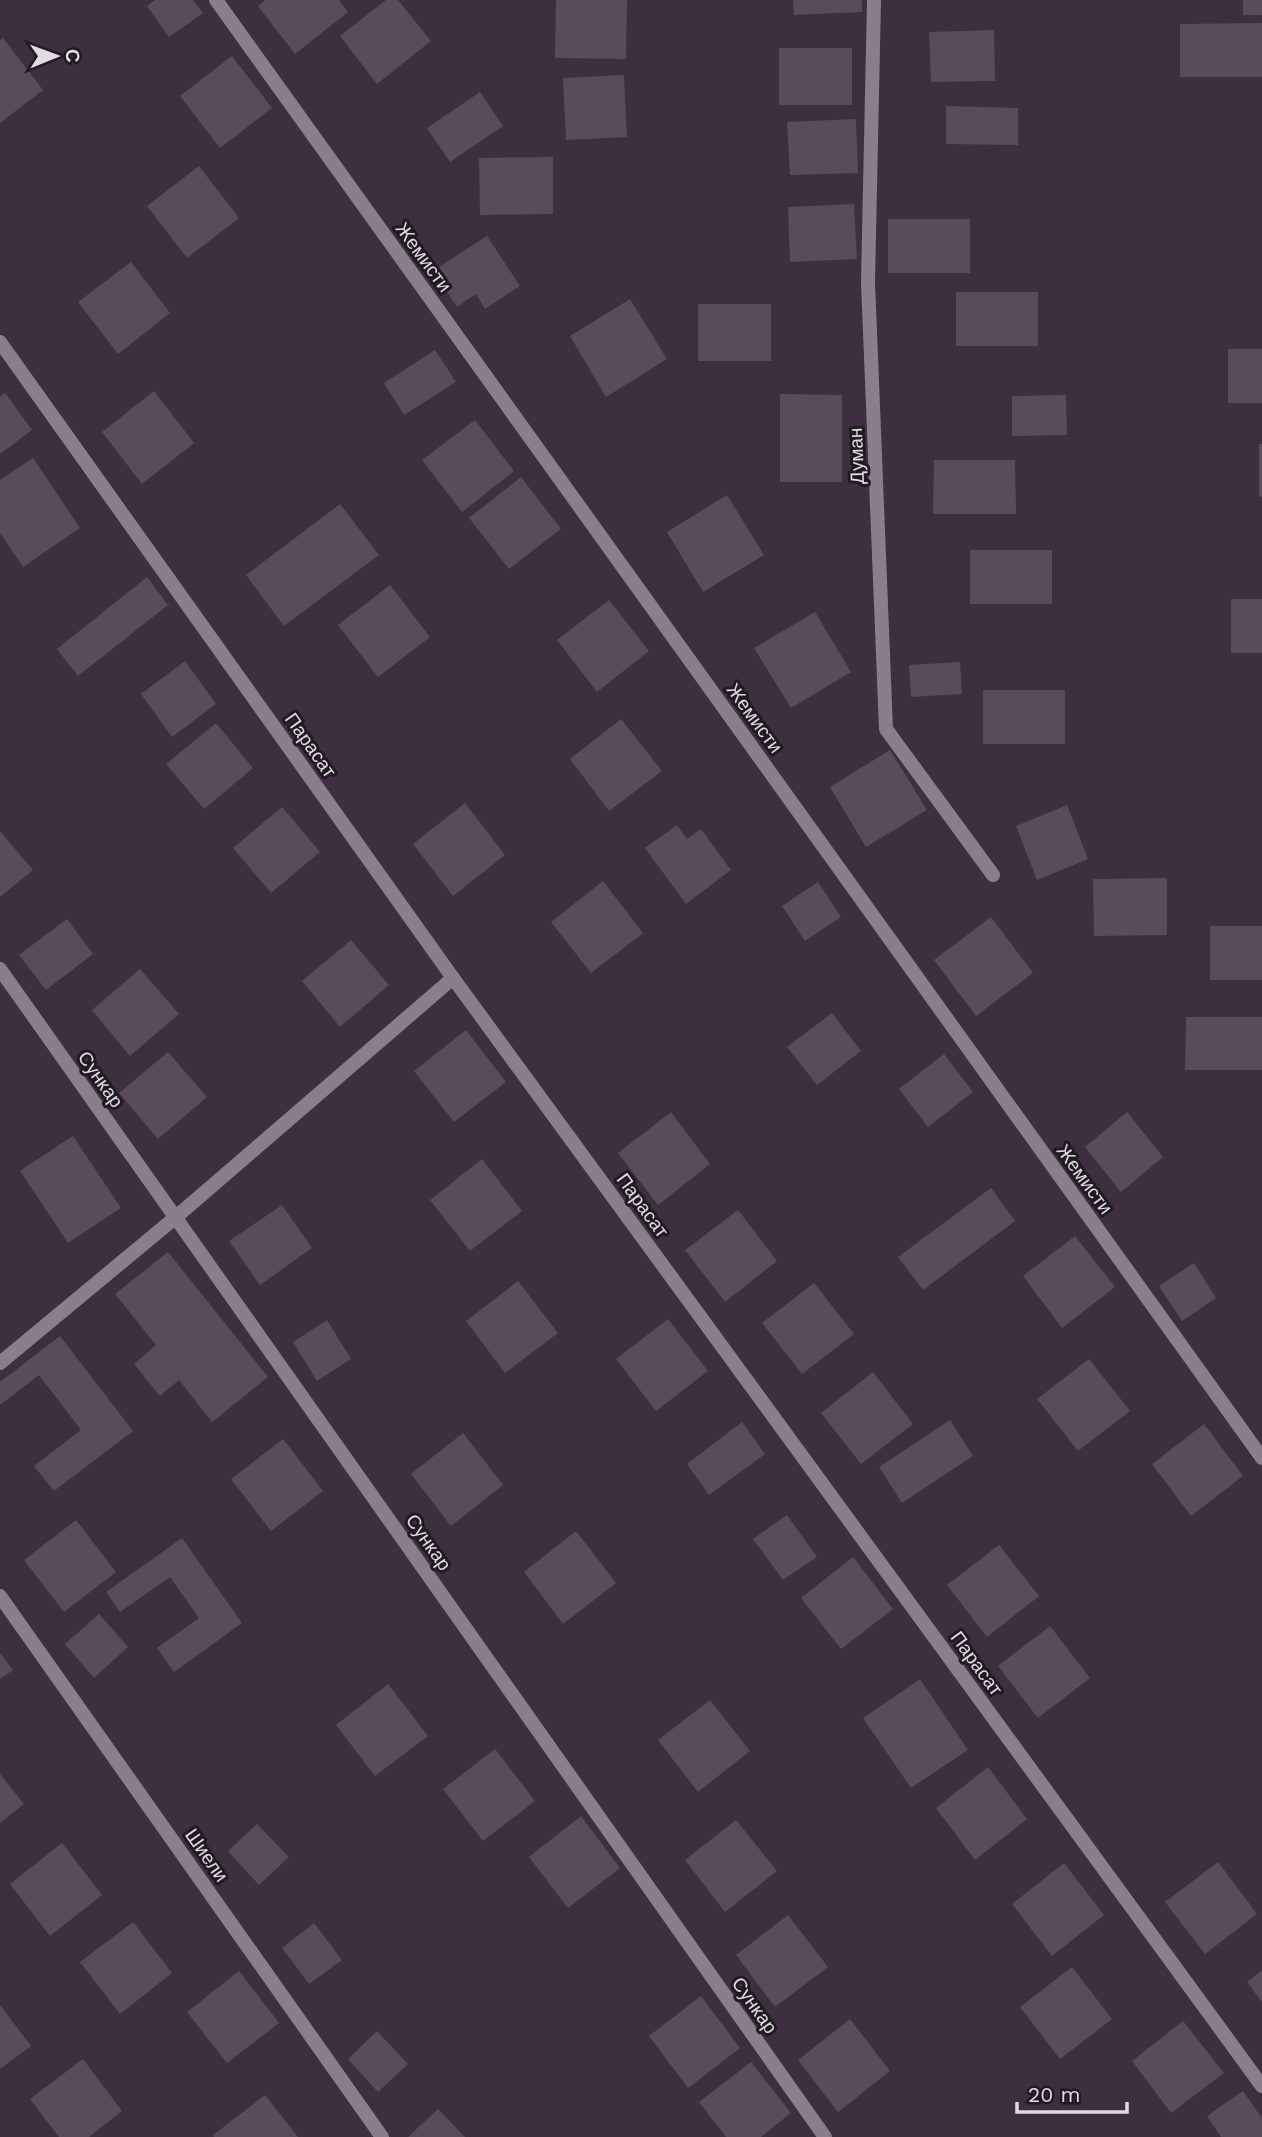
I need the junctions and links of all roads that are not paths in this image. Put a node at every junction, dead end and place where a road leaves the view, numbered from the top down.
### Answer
1 (216, 0) edge
2 (874, 0) edge
3 (0, 342) edge
4 (993, 875) dead end
5 (0, 970) edge
6 (453, 978) junction
7 (176, 1217) junction
8 (0, 1363) edge
9 (1262, 1458) edge
10 (0, 1596) edge
11 (1262, 2086) edge
12 (382, 2137) edge
13 (825, 2137) edge

1 - 9 street, Жемисти
2 - 4 street, Думан
3 - 6 street, Парасат
5 - 7 street, Сункар
6 - 7 street
6 - 11 street, Парасат
7 - 8 street
7 - 13 street, Сункар
10 - 12 street, Шиели

